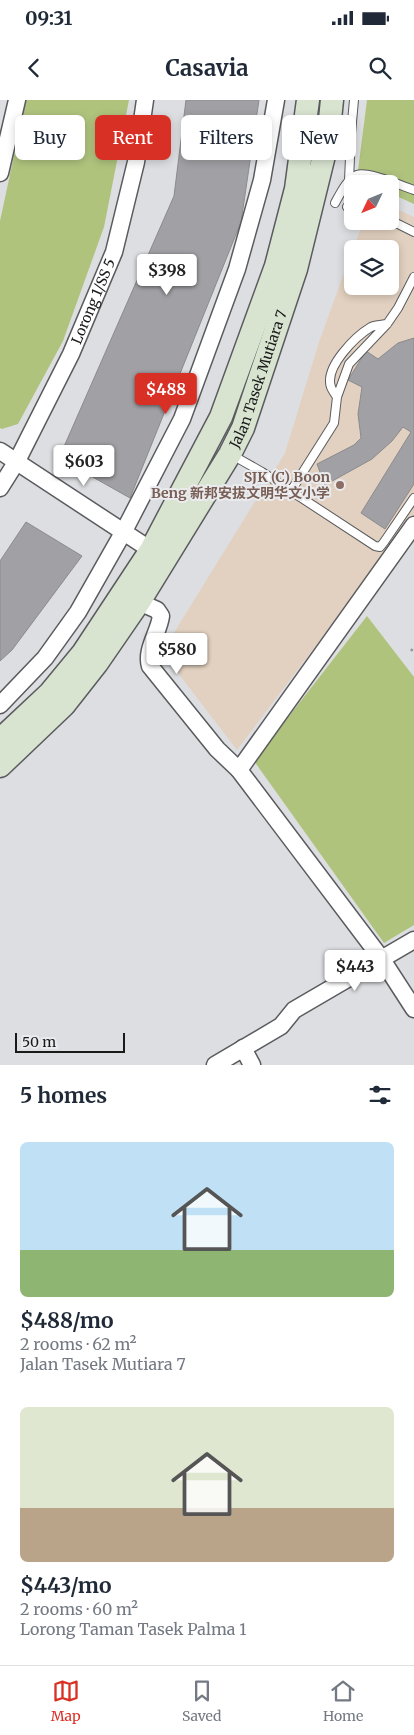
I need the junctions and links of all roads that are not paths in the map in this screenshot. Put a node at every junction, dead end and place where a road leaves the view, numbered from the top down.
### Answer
1 (17, 100) edge
2 (145, 100) edge
3 (276, 100) edge
4 (308, 100) edge
5 (332, 100) edge
6 (354, 100) edge
7 (2, 153) edge
8 (0, 172) edge
9 (349, 175) edge
10 (357, 175) edge
11 (370, 175) edge
12 (399, 185) edge
13 (344, 189) edge
14 (414, 190) edge
15 (335, 203) dead end
16 (399, 224) edge
17 (414, 232) edge
18 (414, 278) edge
19 (387, 324) junction
20 (337, 397) junction
21 (0, 451) edge
22 (230, 454) junction
23 (17, 461) junction
24 (0, 488) edge
25 (291, 491) junction
26 (414, 498) edge
27 (414, 525) edge
28 (124, 531) junction
29 (151, 550) junction
30 (139, 602) junction
31 (0, 705) edge
32 (0, 740) edge
33 (0, 766) edge
34 (239, 770) junction
35 (414, 940) edge
36 (382, 958) junction
37 (414, 1009) edge
38 (243, 1048) junction
39 (215, 1065) edge
40 (252, 1065) edge

1 - 7 street
2 - 23 street, Lorong 1/SS 5
3 - 28 street
4 - 29 street, Jalan Tasek Mutiara 7
5 - 22 street, Jalan Tasek Mutiara 7
6 - 9 lane
7 - 8 street
10 - 11 lane
12 - 14 lane
13 - 15 lane
16 - 17 lane
18 - 19 lane
19 - 20 lane
19 - 20 lane
20 - 25 lane
21 - 23 street
22 - 25 lane
22 - 30 street, Jalan Tasek Mutiara 7
23 - 24 street, Lorong 1/SS 5
23 - 28 street
25 - 26 lane
27 - 34 street
28 - 29 street
28 - 31 street
29 - 32 street, Jalan Tasek Mutiara 7
30 - 33 street, Jalan Tasek Mutiara 7
30 - 34 street
34 - 36 street
35 - 36 street
36 - 37 street
36 - 38 street
38 - 39 street
38 - 40 street

